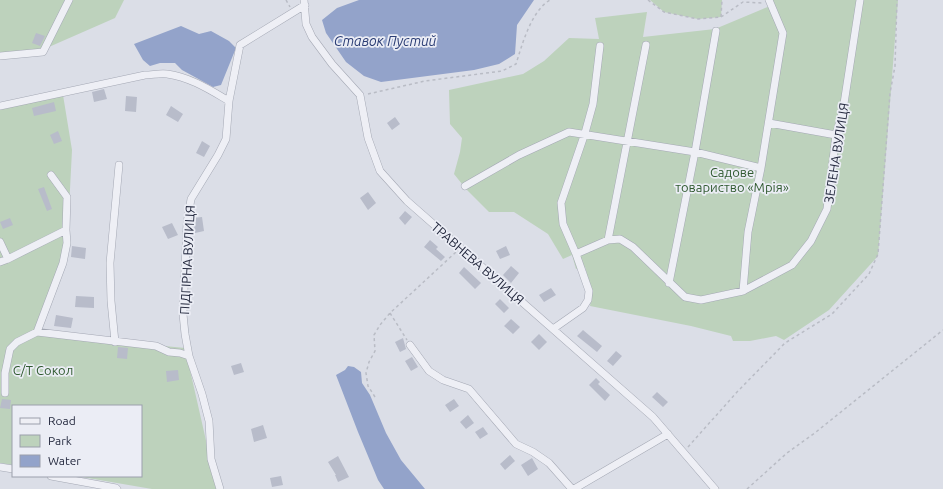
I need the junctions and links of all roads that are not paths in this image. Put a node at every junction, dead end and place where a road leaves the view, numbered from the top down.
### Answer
1 (68, 0) edge
2 (860, 0) edge
3 (769, 2) edge
4 (304, 3) edge
5 (716, 31) dead end
6 (646, 45) dead end
7 (600, 46) dead end
8 (0, 56) edge
9 (229, 102) junction
10 (0, 106) edge
11 (769, 123) junction
12 (585, 133) junction
13 (836, 134) junction
14 (627, 141) junction
15 (695, 152) junction
16 (120, 165) dead end
17 (761, 168) junction
18 (51, 175) dead end
19 (465, 186) dead end
20 (66, 230) junction
21 (608, 240) junction
22 (0, 242) edge
23 (576, 254) junction
24 (8, 259) junction
25 (0, 262) edge
26 (669, 283) junction
27 (742, 291) junction
28 (553, 329) junction
29 (37, 332) junction
30 (115, 342) junction
31 (410, 345) road end
32 (189, 356) junction
33 (5, 392) dead end
34 (668, 434) junction
35 (0, 467) edge
36 (12, 469) edge
37 (56, 477) edge
38 (117, 489) edge
39 (220, 489) edge
40 (573, 489) edge
41 (715, 489) edge

1 - 8 street
2 - 13 street, ЗЕЛЕНА ВУЛИЦЯ
3 - 11 street
4 - 9 street, ПІДГІРНА ВУЛИЦЯ
4 - 28 street, ТРАВНЕВА ВУЛИЦЯ
5 - 15 street
6 - 14 street
7 - 12 street
9 - 10 street
9 - 32 street, ПІДГІРНА ВУЛИЦЯ
11 - 13 street
11 - 17 street
12 - 14 street
12 - 19 street
12 - 23 street
13 - 27 street, ЗЕЛЕНА ВУЛИЦЯ
14 - 15 street
14 - 21 street
15 - 17 street
15 - 26 street
16 - 30 street
17 - 27 street
18 - 20 street
20 - 24 street
20 - 29 street
21 - 23 street
21 - 26 street, ЗЕЛЕНА ВУЛИЦЯ
22 - 24 street
23 - 28 street
24 - 25 street
26 - 27 street, ЗЕЛЕНА ВУЛИЦЯ
28 - 34 street, ТРАВНЕВА ВУЛИЦЯ
29 - 30 street
29 - 33 street
30 - 32 street
31 - 40 street
32 - 39 street, ПІДГІРНА ВУЛИЦЯ
34 - 40 street
34 - 41 street, ТРАВНЕВА ВУЛИЦЯ
35 - 36 street
37 - 38 street

